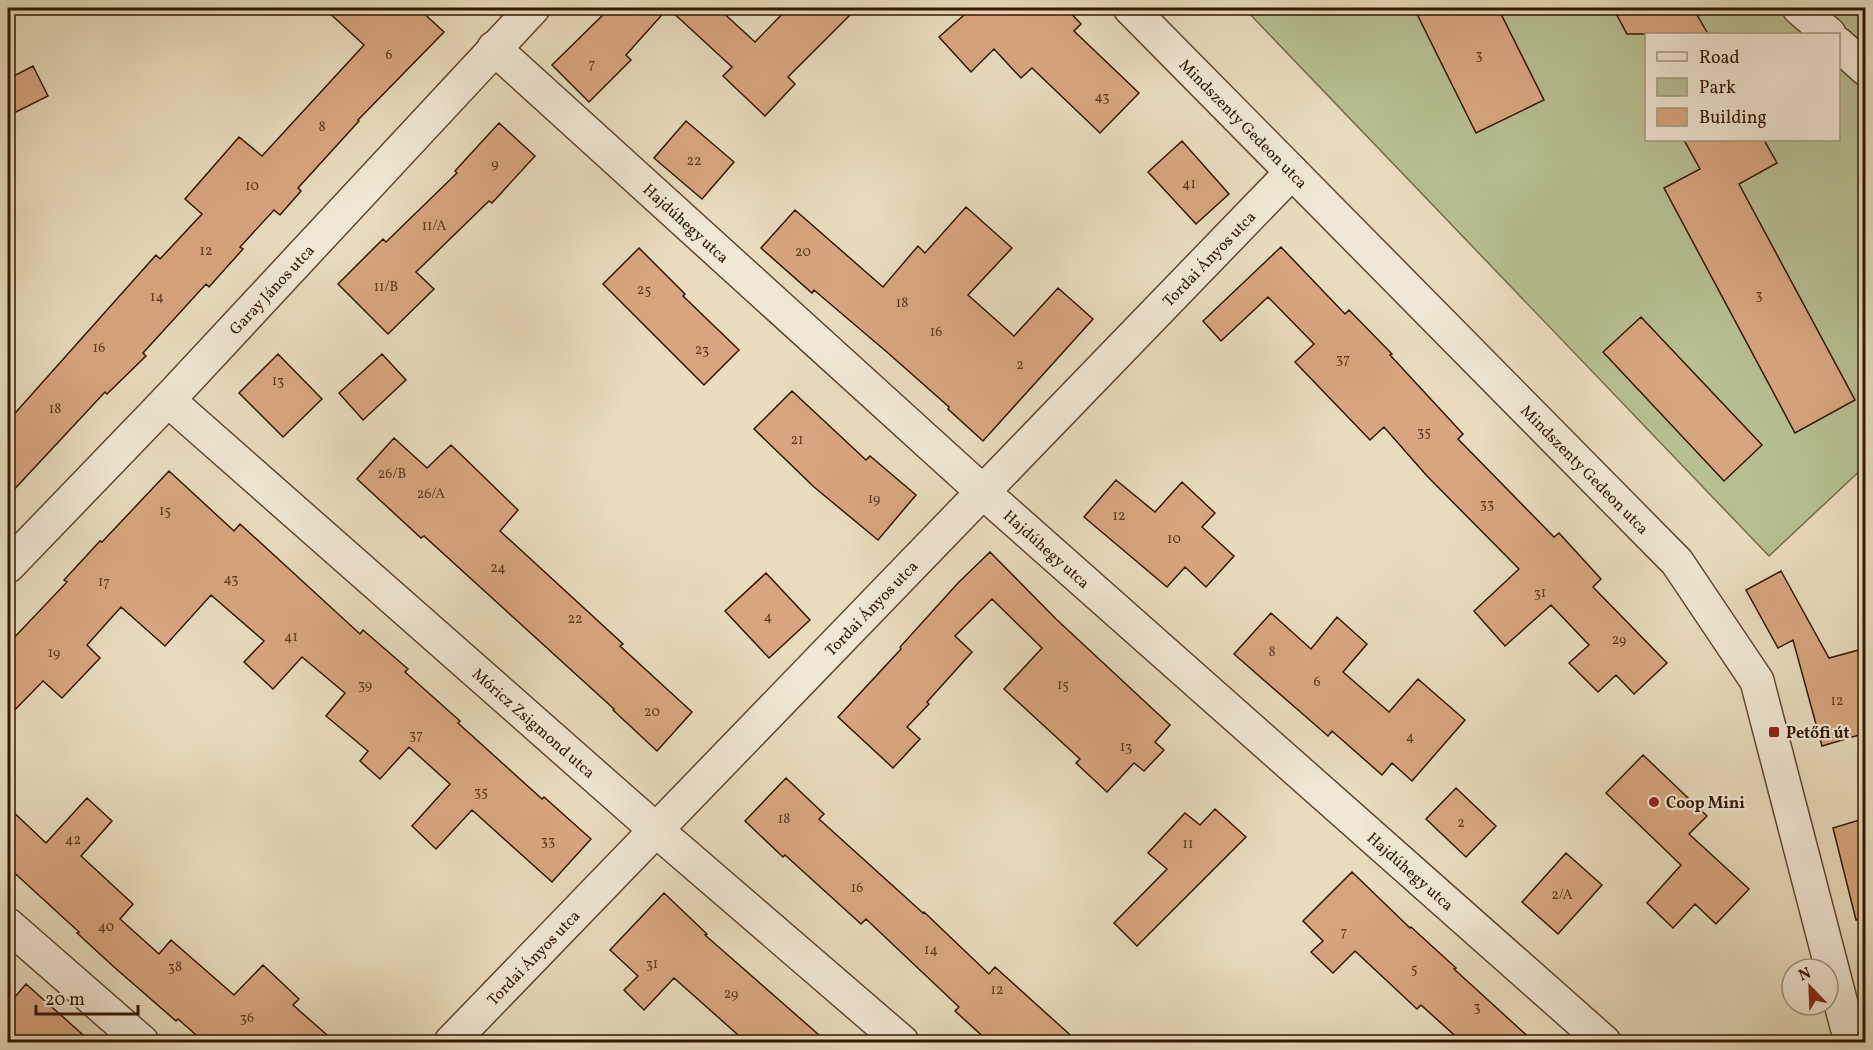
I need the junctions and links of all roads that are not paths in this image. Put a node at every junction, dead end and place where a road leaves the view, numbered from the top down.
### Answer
1 (533, 8) edge
2 (1130, 8) edge
3 (1799, 8) edge
4 (1827, 33) edge
5 (1840, 45) edge
6 (494, 48) junction
7 (1866, 69) edge
8 (1292, 172) junction
9 (168, 400) junction
10 (983, 492) junction
11 (8, 566) edge
12 (656, 830) junction
13 (8, 925) edge
14 (142, 1042) edge
15 (451, 1042) edge
16 (902, 1042) edge
17 (1604, 1042) edge
18 (1851, 1042) edge

1 - 6 street, Garay János utca
2 - 8 street, Mindszenty Gedeon utca
3 - 4 street
5 - 7 street
6 - 9 street, Garay János utca
6 - 10 street, Hajdúhegy utca
8 - 10 street, Tordai Ányos utca
8 - 18 street, Mindszenty Gedeon utca
9 - 11 street, Garay János utca
9 - 12 street, Móricz Zsigmond utca
10 - 12 street, Tordai Ányos utca
10 - 17 street, Hajdúhegy utca
12 - 15 street, Tordai Ányos utca
12 - 16 street, Móricz Zsigmond utca
13 - 14 street

